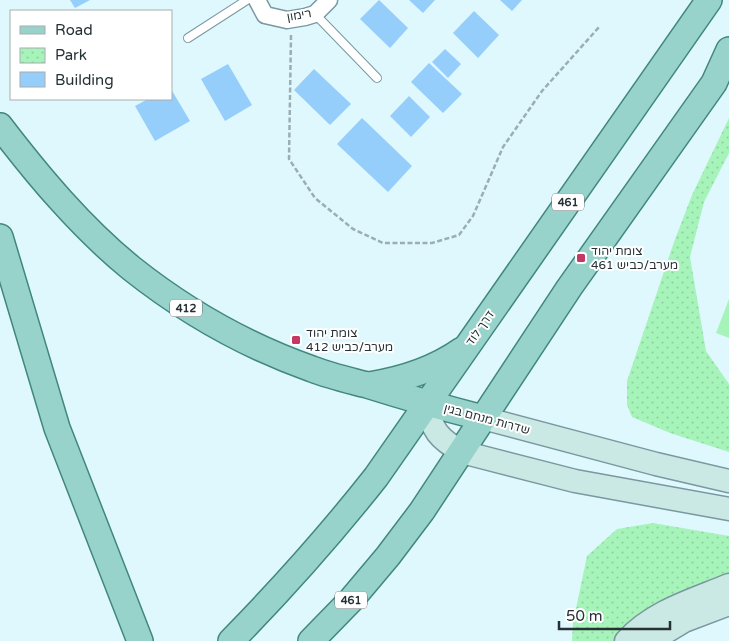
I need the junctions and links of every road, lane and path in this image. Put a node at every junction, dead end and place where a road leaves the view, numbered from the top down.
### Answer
1 (247, 0) edge
2 (257, 0) edge
3 (329, 0) edge
4 (709, 0) edge
5 (315, 14) junction
6 (292, 19) junction
7 (600, 26) dead end
8 (188, 38) dead end
9 (729, 50) edge
10 (377, 78) dead end
11 (0, 126) edge
12 (0, 237) edge
13 (466, 348) junction
14 (367, 386) junction
15 (427, 403) junction
16 (483, 418) junction
17 (462, 452) junction
18 (729, 482) edge
19 (729, 509) edge
20 (729, 585) edge
21 (729, 604) edge
22 (140, 641) edge
23 (232, 641) edge
24 (312, 641) edge
25 (626, 641) edge
26 (651, 641) edge

1 - 8 lane
2 - 6 street, רימון
3 - 5 street, רימון
4 - 13 main road, דרך לוד / 461
5 - 6 street, רימון
5 - 10 lane
6 - 7 path
9 - 16 main road, 461
11 - 14 main road, 412
12 - 22 main road
13 - 14 main road
13 - 15 main road, דרך לוד / 461
14 - 15 main road, 412
15 - 16 main road, שדרות מנחם בגין / 412
15 - 17 street, שדרות מנחם בגין
15 - 23 main road, דרך לוד / 461
16 - 17 main road, 461
16 - 18 street, שדרות מנחם בגין
17 - 19 street, שדרות מנחם בגין
17 - 24 main road, 461
20 - 25 street
21 - 26 street

